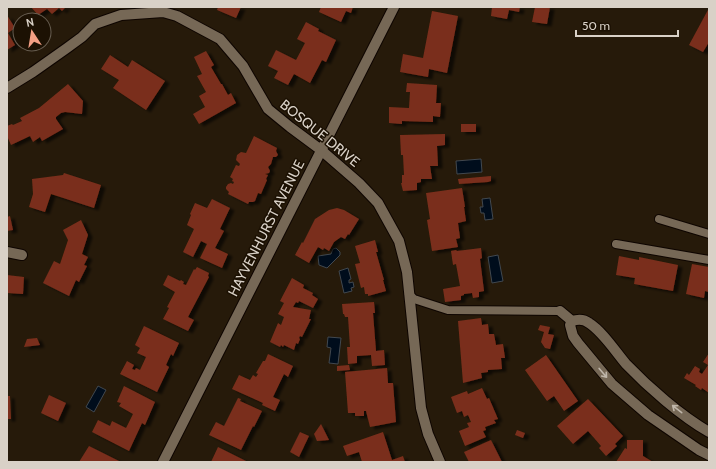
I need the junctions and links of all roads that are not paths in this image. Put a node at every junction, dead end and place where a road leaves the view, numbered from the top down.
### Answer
1 (394, 7) edge
2 (164, 10) edge
3 (7, 88) edge
4 (322, 150) junction
5 (659, 219) dead end
6 (709, 234) edge
7 (616, 244) dead end
8 (7, 252) edge
9 (22, 255) dead end
10 (709, 260) edge
11 (409, 294) junction
12 (560, 311) joint
13 (572, 321) junction
14 (709, 432) edge
15 (709, 455) edge
16 (163, 462) edge
17 (440, 462) edge

1 - 4 street, HAYVENHURST AVENUE
2 - 3 street, BOSQUE DRIVE
2 - 4 street, BOSQUE DRIVE
4 - 11 street, BOSQUE DRIVE
4 - 16 street, HAYVENHURST AVENUE
5 - 6 lane
7 - 10 lane
8 - 9 street
11 - 12 lane
11 - 17 street, BOSQUE DRIVE
12 - 13 street
14 -> 13 street
13 -> 15 street

